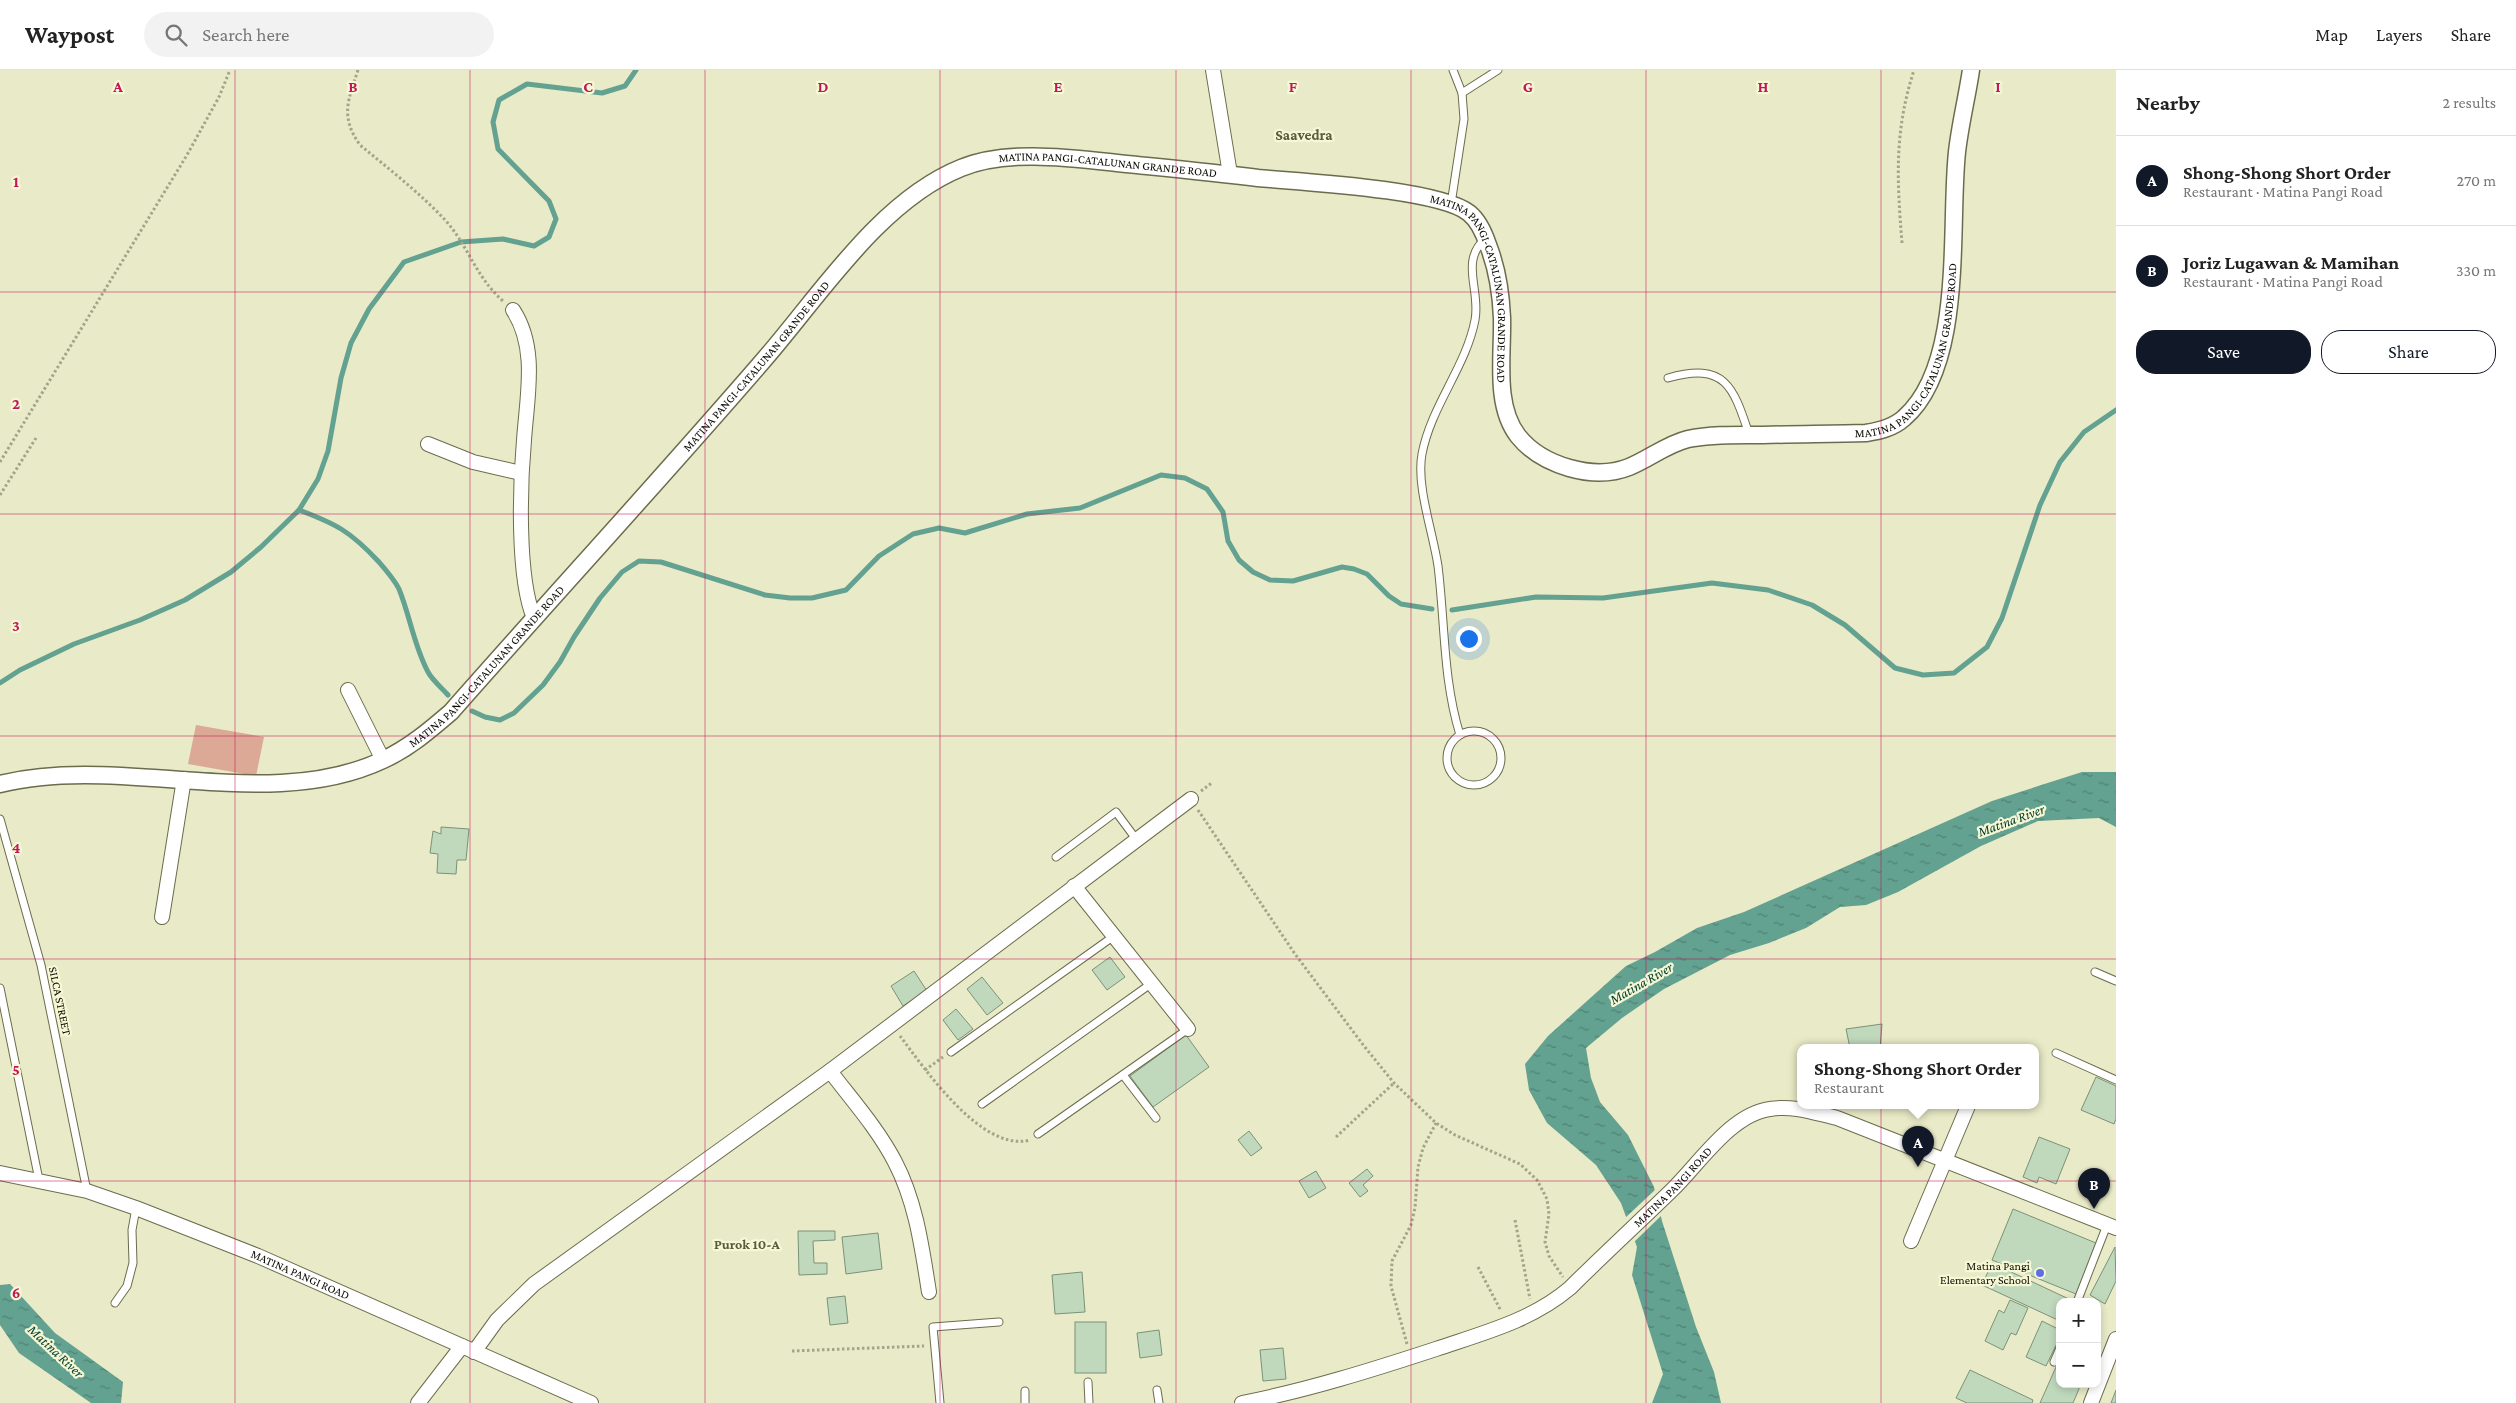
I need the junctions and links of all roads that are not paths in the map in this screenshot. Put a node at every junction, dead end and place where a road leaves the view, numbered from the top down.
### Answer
1 (1213, 70) edge
2 (1453, 70) edge
3 (1498, 70) edge
4 (1971, 70) edge
5 (1462, 93) junction
6 (1230, 174) junction
7 (1451, 204) junction
8 (1486, 238) junction
9 (513, 310) road end
10 (1668, 378) dead end
11 (1749, 435) junction
12 (428, 444) dead end
13 (521, 473) junction
14 (534, 618) junction
15 (348, 690) dead end
16 (1460, 735) junction
17 (383, 760) junction
18 (184, 779) junction
19 (0, 784) edge
20 (1191, 799) road end
21 (0, 819) edge
22 (1136, 839) junction
23 (1056, 857) dead end
24 (1074, 886) junction
25 (162, 917) dead end
26 (1114, 936) junction
27 (2095, 972) dead end
28 (2116, 981) edge
29 (1152, 983) junction
30 (0, 988) edge
31 (1188, 1029) joint
32 (950, 1052) road end
33 (2056, 1052) dead end
34 (830, 1071) junction
35 (1123, 1075) junction
36 (2116, 1080) edge
37 (982, 1104) dead end
38 (1967, 1109) edge
39 (1156, 1118) dead end
40 (1038, 1134) road end
41 (1944, 1161) junction
42 (0, 1172) edge
43 (39, 1180) junction
44 (87, 1191) junction
45 (136, 1208) junction
46 (2112, 1226) edge
47 (1911, 1241) dead end
48 (929, 1292) dead end
49 (2079, 1298) edge
50 (116, 1304) dead end
51 (999, 1322) dead end
52 (2116, 1340) edge
53 (468, 1349) junction
54 (2056, 1357) edge
55 (2054, 1362) dead end
56 (1088, 1382) dead end
57 (1157, 1390) dead end
58 (1024, 1391) dead end
59 (418, 1403) edge
60 (592, 1403) edge
61 (940, 1403) edge
62 (1025, 1403) edge
63 (1089, 1403) edge
64 (1159, 1403) edge
65 (1242, 1403) edge
66 (2091, 1403) edge

1 - 6 street
2 - 5 lane
3 - 5 lane
4 - 11 street, MATINA PANGI-CATALUNAN GRANDE ROAD
5 - 7 lane
6 - 7 street, MATINA PANGI-CATALUNAN GRANDE ROAD
6 - 14 street, MATINA PANGI-CATALUNAN GRANDE ROAD
7 - 8 street, MATINA PANGI-CATALUNAN GRANDE ROAD
8 - 11 street, MATINA PANGI-CATALUNAN GRANDE ROAD
8 - 16 lane
9 - 13 street
10 - 11 lane
12 - 13 street
13 - 14 street
14 - 17 street, MATINA PANGI-CATALUNAN GRANDE ROAD
15 - 17 street
16 - 16 lane
17 - 18 street, MATINA PANGI-CATALUNAN GRANDE ROAD
18 - 19 street, MATINA PANGI-CATALUNAN GRANDE ROAD
18 - 25 street
20 - 22 street
21 - 44 lane, SILCA STREET
22 - 23 lane
22 - 24 street
24 - 26 street
24 - 34 street
26 - 29 street
26 - 32 lane
27 - 28 lane
29 - 31 street
29 - 37 lane
30 - 43 lane
31 - 35 lane
33 - 36 lane
34 - 48 street
34 - 53 street
35 - 39 lane
35 - 40 lane
38 - 41 street
41 - 46 street, MATINA PANGI ROAD
41 - 47 street
41 - 65 street, MATINA PANGI ROAD
42 - 43 street, MATINA PANGI ROAD
43 - 44 street, MATINA PANGI ROAD
44 - 45 street, MATINA PANGI ROAD
45 - 50 lane
45 - 53 street, MATINA PANGI ROAD
46 - 49 lane
51 - 61 lane
52 - 66 street
53 - 59 street
53 - 60 street, MATINA PANGI ROAD
54 - 55 lane
56 - 63 lane
57 - 64 lane
58 - 62 lane

